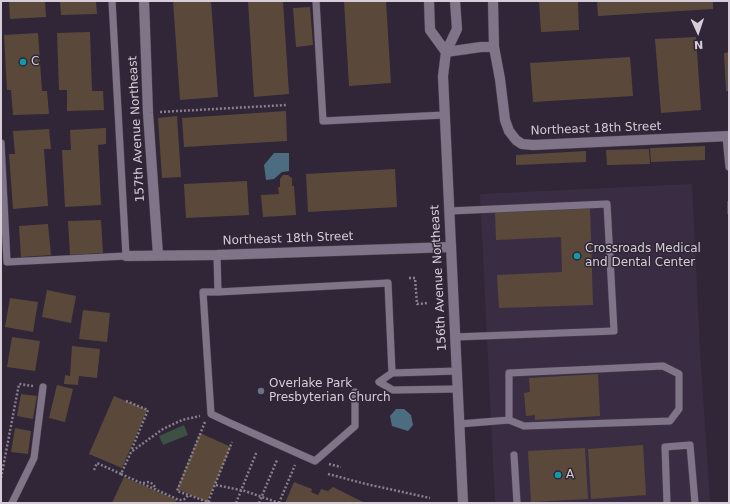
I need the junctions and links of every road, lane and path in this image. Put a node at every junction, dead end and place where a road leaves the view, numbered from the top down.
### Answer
1 (112, 1) edge
2 (144, 1) edge
3 (316, 1) edge
4 (429, 1) edge
5 (455, 1) edge
6 (493, 1) edge
7 (494, 47) junction
8 (446, 52) junction
9 (287, 104) dead end
10 (148, 113) junction
11 (444, 115) junction
12 (727, 137) edge
13 (1, 143) edge
14 (729, 167) edge
15 (449, 211) junction
16 (451, 247) junction
17 (158, 255) junction
18 (217, 255) junction
19 (126, 256) junction
20 (409, 278) dead end
21 (218, 292) junction
22 (428, 303) dead end
23 (455, 337) junction
24 (456, 371) junction
25 (392, 373) junction
26 (43, 387) joint
27 (458, 389) junction
28 (355, 392) dead end
29 (126, 400) dead end
30 (211, 414) junction
31 (509, 420) junction
32 (459, 424) junction
33 (232, 442) dead end
34 (258, 451) dead end
35 (131, 452) junction
36 (514, 455) dead end
37 (277, 460) dead end
38 (295, 465) dead end
39 (94, 470) dead end
40 (121, 474) junction
41 (328, 474) dead end
42 (1, 478) edge
43 (216, 485) junction
44 (241, 490) junction
45 (177, 491) junction
46 (188, 495) junction
47 (262, 497) junction
48 (174, 498) junction
49 (430, 498) dead end
50 (179, 502) edge
51 (12, 503) edge
52 (209, 503) edge
53 (236, 503) edge
54 (259, 503) edge
55 (279, 503) edge
56 (463, 503) edge
57 (517, 503) edge
58 (667, 503) edge
59 (694, 503) edge

1 - 19 lane
2 - 10 street, 157th Avenue Northeast
3 - 11 lane
4 - 8 street
5 - 8 street, 156th Avenue Northeast
6 - 7 street, Northeast 18th Street
7 - 8 street
7 - 12 street, Northeast 18th Street
8 - 11 street, 156th Avenue Northeast
9 - 10 path
10 - 17 street, 157th Avenue Northeast
11 - 15 street, 156th Avenue Northeast
12 - 14 lane
13 - 19 lane
15 - 16 street, 156th Avenue Northeast
15 - 23 lane
16 - 18 street, Northeast 18th Street
16 - 23 street, 156th Avenue Northeast
17 - 18 street, Northeast 18th Street
17 - 19 street, Northeast 18th Street
18 - 21 lane
20 - 22 path
21 - 25 lane
21 - 30 lane
23 - 24 street, 156th Avenue Northeast
24 - 25 lane
24 - 27 street, 156th Avenue Northeast
25 - 27 lane
26 - 42 path
26 - 51 lane
27 - 32 street, 156th Avenue Northeast
28 - 30 lane
29 - 35 path
30 - 35 path
30 - 45 path
31 - 31 lane
31 - 32 lane
32 - 56 street, 156th Avenue Northeast
33 - 43 path
34 - 44 path
35 - 40 path
36 - 57 lane
37 - 47 path
38 - 55 path
39 - 40 path
40 - 48 path
41 - 49 path
43 - 44 path
43 - 52 path
44 - 47 path
44 - 53 path
45 - 46 path
45 - 48 path
46 - 50 path
46 - 52 path
47 - 54 path
47 - 55 path
48 - 50 path
58 - 59 lane

